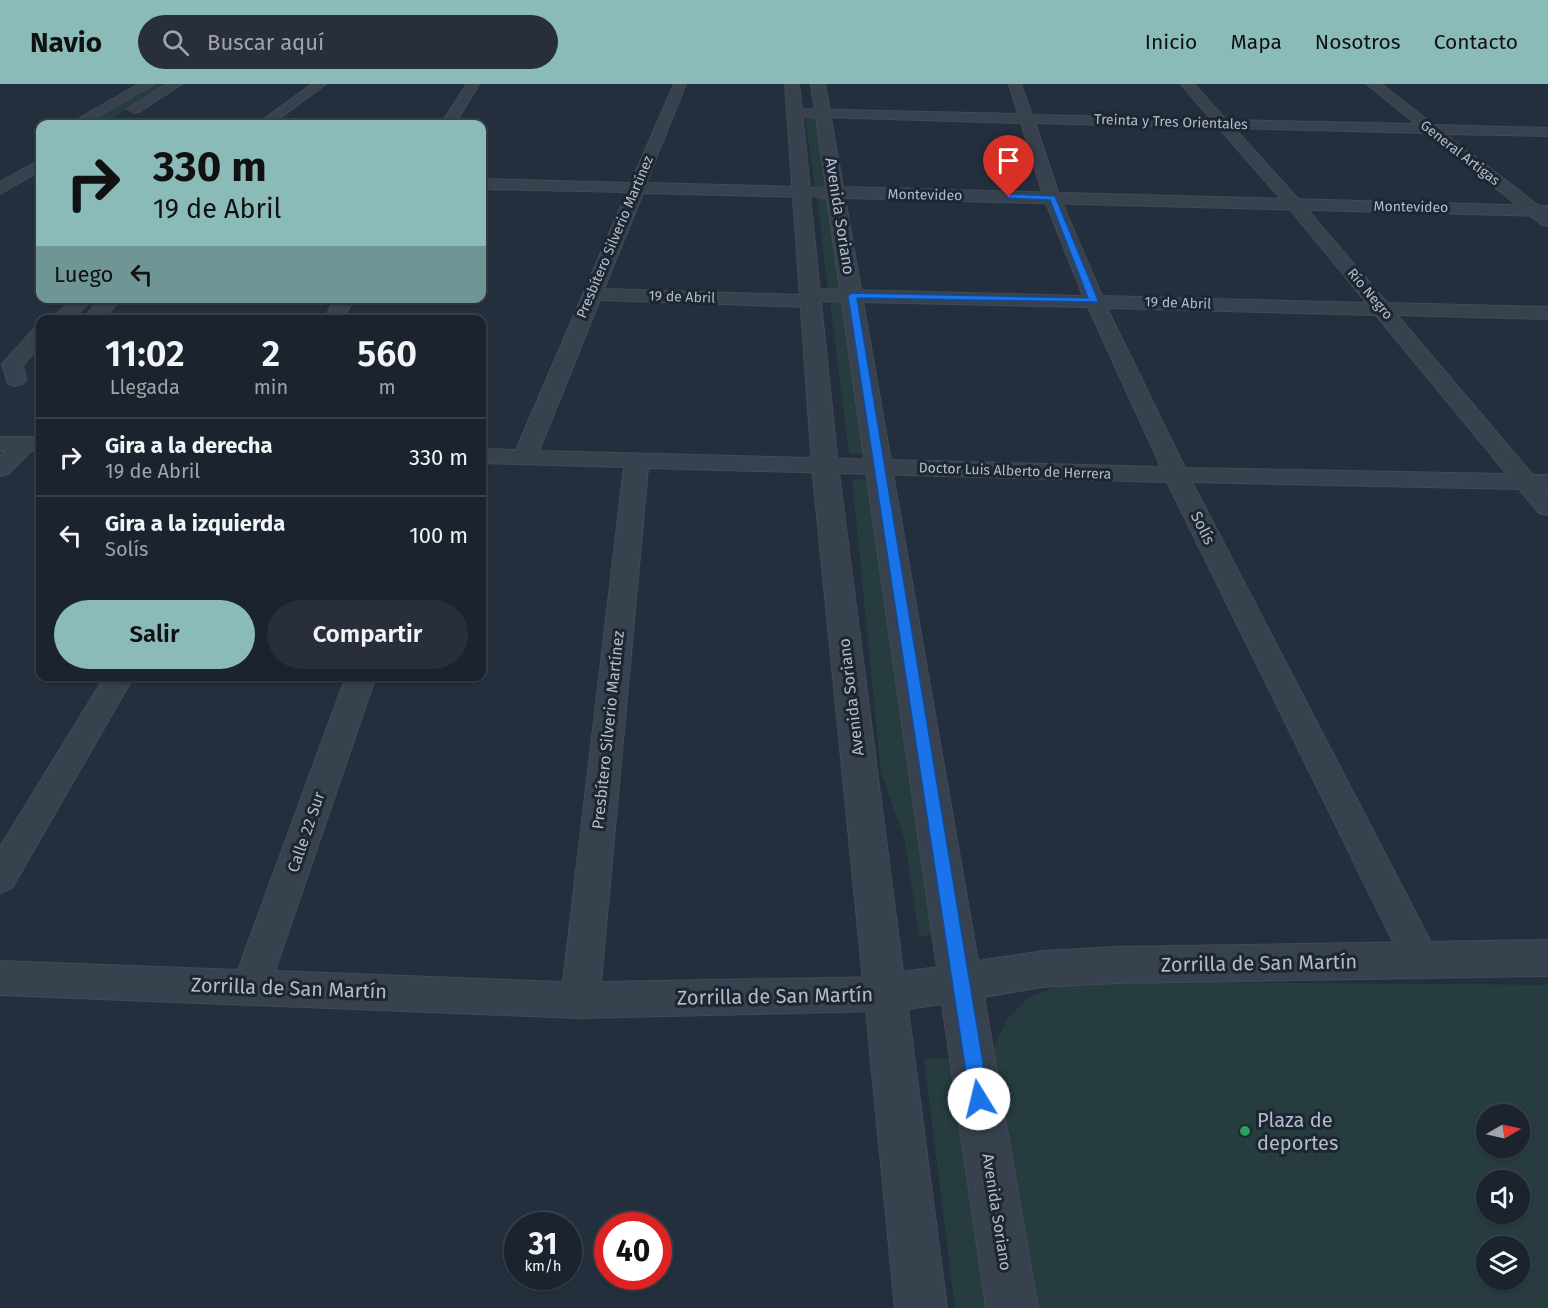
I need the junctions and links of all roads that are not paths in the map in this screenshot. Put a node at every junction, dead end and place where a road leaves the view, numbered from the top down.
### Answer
1 (148, 84) edge
2 (176, 84) edge
3 (320, 84) edge
4 (473, 84) edge
5 (680, 84) edge
6 (792, 84) edge
7 (819, 84) edge
8 (1015, 84) edge
9 (1187, 84) edge
10 (1373, 84) edge
11 (795, 113) junction
12 (824, 114) junction
13 (1026, 118) junction
14 (118, 119) dead end
15 (83, 120) edge
16 (270, 120) edge
17 (450, 120) edge
18 (1223, 123) junction
19 (1430, 130) junction
20 (1548, 132) edge
21 (0, 173) edge
22 (33, 174) edge
23 (486, 184) edge
24 (636, 187) junction
25 (0, 189) edge
26 (802, 192) junction
27 (836, 193) junction
28 (1052, 198) junction
29 (1294, 204) junction
30 (1544, 214) edge
31 (591, 294) junction
32 (852, 296) junction
33 (809, 298) junction
34 (1094, 300) junction
35 (79, 303) edge
36 (108, 303) edge
37 (1382, 308) junction
38 (1548, 313) edge
39 (65, 315) edge
40 (95, 315) edge
41 (36, 338) edge
42 (36, 362) edge
43 (8, 387) edge
44 (0, 444) edge
45 (33, 444) edge
46 (486, 456) edge
47 (525, 457) junction
48 (637, 460) junction
49 (825, 466) junction
50 (881, 467) junction
51 (0, 469) edge
52 (1176, 475) junction
53 (1536, 482) edge
54 (1548, 508) edge
55 (117, 681) edge
56 (359, 681) edge
57 (0, 878) edge
58 (1548, 958) edge
59 (1421, 960) junction
60 (0, 978) edge
61 (960, 983) junction
62 (251, 987) junction
63 (883, 994) junction
64 (580, 1000) junction
65 (921, 1308) edge
66 (1012, 1308) edge

1 - 15 street
2 - 14 street
3 - 16 street
4 - 17 street
5 - 24 street, Presbítero Silverio Martínez
6 - 11 street, Avenida Soriano
7 - 12 street, Avenida Soriano
8 - 13 street, Solís
9 - 18 street, Río Negro
10 - 19 street, General Artigas
11 - 12 street, Treinta y Tres Orientales
11 - 26 street, Avenida Soriano
12 - 13 street, Treinta y Tres Orientales
12 - 27 street, Avenida Soriano
13 - 18 street, Treinta y Tres Orientales
13 - 28 street, Solís
18 - 19 street, Treinta y Tres Orientales
18 - 29 street, Río Negro
19 - 20 street, Treinta y Tres Orientales
19 - 30 street, General Artigas
21 - 22 street
22 - 25 street
23 - 24 street, Montevideo
24 - 26 street, Montevideo
24 - 31 street, Presbítero Silverio Martínez
26 - 27 street, Montevideo
26 - 33 street, Avenida Soriano
27 - 28 street, Montevideo
27 - 32 street, Avenida Soriano
28 - 29 street, Montevideo
28 - 34 street, Solís
29 - 30 street, Montevideo
29 - 37 street, Río Negro
31 - 33 street, 19 de Abril
31 - 47 street, Presbítero Silverio Martínez
32 - 33 street, 19 de Abril
32 - 34 street, 19 de Abril
32 - 50 street, Avenida Soriano
33 - 49 street, Avenida Soriano
34 - 37 street, 19 de Abril
34 - 52 street, Solís
35 - 39 street
36 - 40 street
37 - 38 street, 19 de Abril
37 - 53 street, Río Negro
41 - 43 street
42 - 43 street
44 - 45 street
45 - 51 street
46 - 47 street, Doctor Luis Alberto de Herrera
47 - 48 street, Doctor Luis Alberto de Herrera
48 - 49 street, Doctor Luis Alberto de Herrera
48 - 64 street, Presbítero Silverio Martínez
49 - 50 street, Doctor Luis Alberto de Herrera
49 - 63 street, Avenida Soriano
50 - 52 street, Doctor Luis Alberto de Herrera
50 - 61 street, Avenida Soriano
52 - 53 street, Doctor Luis Alberto de Herrera
52 - 59 street, Solís
53 - 54 street, Río Negro
55 - 57 street
56 - 62 street, Calle 22 Sur
58 - 59 street, Zorrilla de San Martín
59 - 61 street, Zorrilla de San Martín
60 - 62 street, Zorrilla de San Martín
61 - 63 street, Zorrilla de San Martín
61 - 66 street, Avenida Soriano
62 - 64 street, Zorrilla de San Martín
63 - 64 street, Zorrilla de San Martín
63 - 65 street, Avenida Soriano

